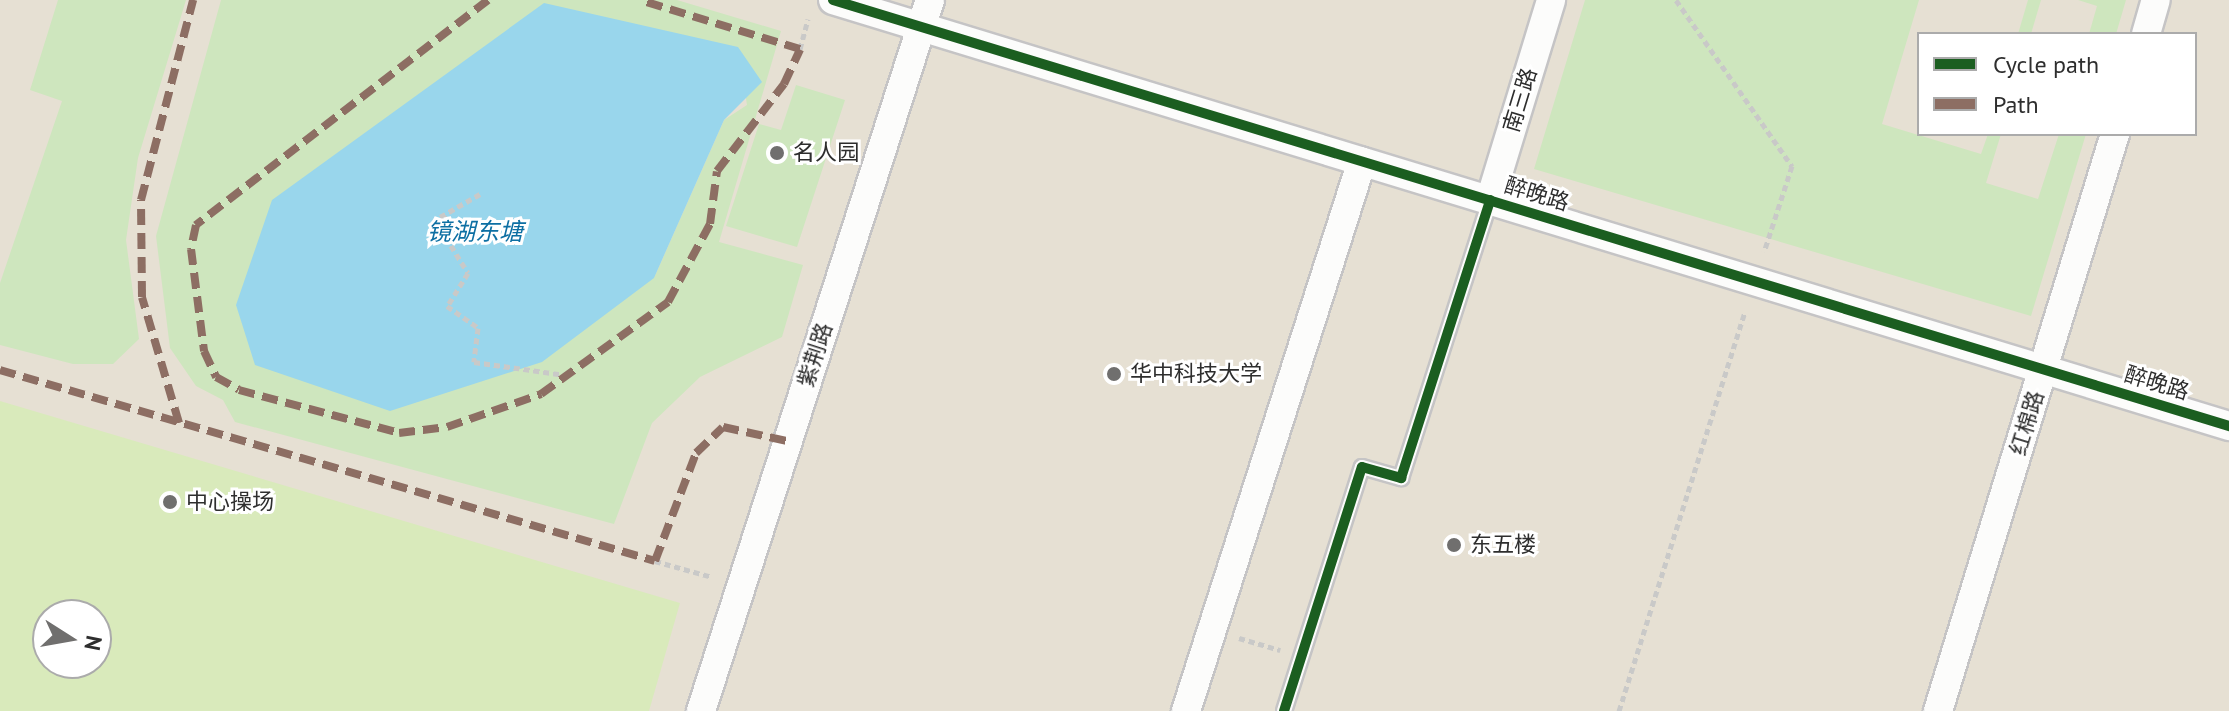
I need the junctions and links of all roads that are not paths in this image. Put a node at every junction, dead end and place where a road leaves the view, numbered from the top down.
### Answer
1 (1551, 0) edge
2 (2156, 0) edge
3 (821, 6) edge
4 (926, 13) edge
5 (2147, 32) edge
6 (2114, 136) edge
7 (1362, 161) junction
8 (1490, 200) junction
9 (2044, 369) junction
10 (2229, 426) edge
11 (701, 711) edge
12 (1186, 711) edge
13 (1284, 711) edge
14 (1938, 711) edge

1 - 8 street, 南三路
2 - 5 street
3 - 4 street, 醉晚路
4 - 7 street, 醉晚路
4 - 11 street, 紫荆路
6 - 9 street, 红棉路
7 - 8 street, 醉晚路
7 - 12 street
8 - 9 street, 醉晚路
8 - 13 lane
9 - 10 street, 醉晚路
9 - 14 street, 红棉路

